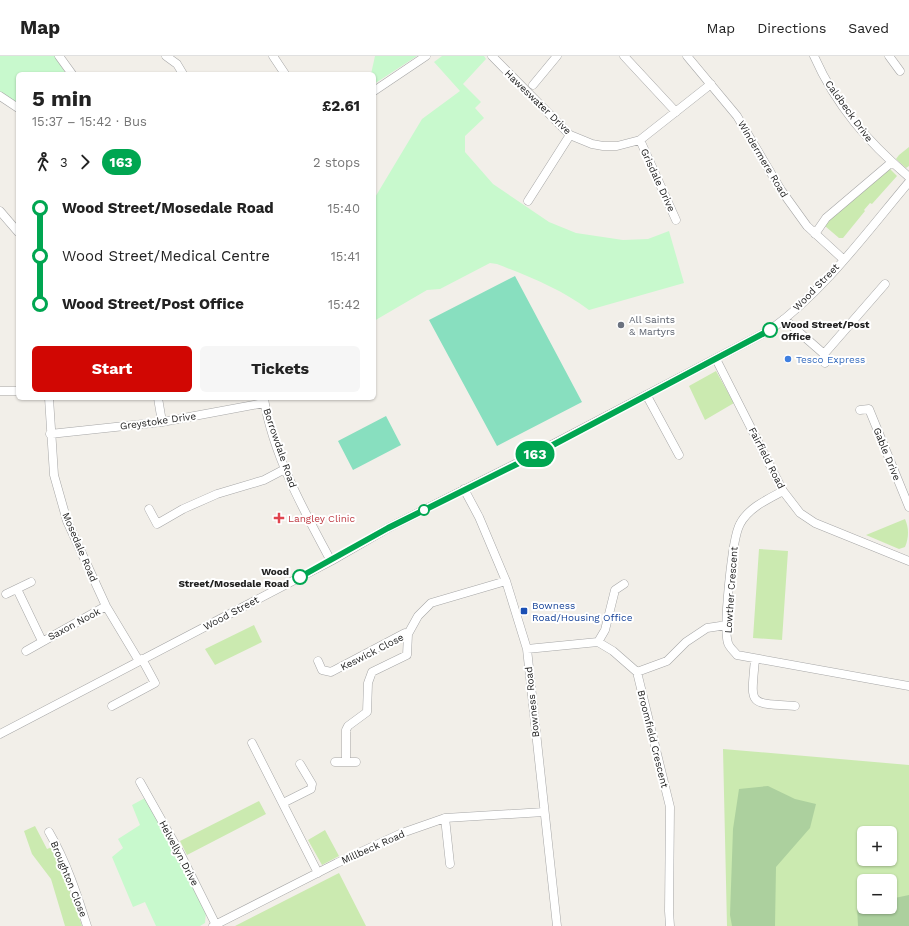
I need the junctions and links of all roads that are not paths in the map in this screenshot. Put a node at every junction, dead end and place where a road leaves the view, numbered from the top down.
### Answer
1 (59, 56) edge
2 (166, 56) edge
3 (273, 56) edge
4 (426, 56) edge
5 (492, 56) edge
6 (557, 56) edge
7 (624, 56) edge
8 (687, 56) edge
9 (814, 56) edge
10 (889, 56) edge
11 (900, 71) dead end
12 (70, 72) edge
13 (182, 72) edge
14 (283, 72) edge
15 (711, 84) junction
16 (533, 85) dead end
17 (376, 90) edge
18 (0, 96) edge
19 (16, 107) edge
20 (676, 112) junction
21 (570, 135) junction
22 (640, 140) junction
23 (892, 162) junction
24 (909, 176) edge
25 (909, 182) edge
26 (528, 201) dead end
27 (0, 211) edge
28 (676, 220) dead end
29 (16, 230) edge
30 (815, 234) junction
31 (843, 259) junction
32 (885, 284) dead end
33 (784, 319) junction
34 (824, 354) junction
35 (716, 359) junction
36 (825, 363) dead end
37 (0, 391) edge
38 (16, 391) edge
39 (647, 396) junction
40 (50, 400) edge
41 (158, 400) edge
42 (264, 401) edge
43 (860, 410) dead end
44 (162, 422) junction
45 (50, 434) junction
46 (679, 455) dead end
47 (285, 469) junction
48 (464, 489) junction
49 (783, 491) junction
50 (909, 507) edge
51 (149, 509) dead end
52 (331, 560) junction
53 (909, 560) edge
54 (506, 581) junction
55 (31, 582) dead end
56 (624, 584) dead end
57 (17, 589) junction
58 (6, 594) dead end
59 (106, 606) junction
60 (727, 625) junction
61 (408, 634) junction
62 (42, 641) junction
63 (598, 642) junction
64 (526, 649) junction
65 (26, 651) dead end
66 (755, 659) junction
67 (140, 660) junction
68 (318, 661) dead end
69 (637, 672) junction
70 (909, 686) edge
71 (112, 706) dead end
72 (795, 706) dead end
73 (0, 734) edge
74 (252, 743) dead end
75 (335, 762) dead end
76 (346, 762) junction
77 (356, 762) dead end
78 (300, 764) dead end
79 (140, 782) dead end
80 (283, 803) junction
81 (544, 812) junction
82 (445, 818) junction
83 (49, 832) dead end
84 (450, 864) dead end
85 (318, 873) junction
86 (215, 925) edge
87 (87, 926) edge
88 (557, 926) edge
89 (670, 926) edge

1 - 12 street
2 - 13 street
3 - 14 street
4 - 17 street
5 - 21 street, Haweswater Drive
6 - 16 street
7 - 20 street
8 - 15 street, Windermere Road
9 - 23 street, Caldbeck Drive
10 - 11 street
15 - 20 street, Haweswater Drive
15 - 30 street, Windermere Road
18 - 19 street
20 - 22 street, Haweswater Drive
21 - 22 street, Haweswater Drive
21 - 26 street
22 - 28 street, Grisdale Drive
23 - 24 street, Caldbeck Drive
23 - 30 street
25 - 31 street, Wood Street
27 - 29 street
30 - 31 street, Windermere Road
31 - 33 street, Wood Street
32 - 34 street
33 - 34 street
33 - 35 street, Wood Street
34 - 36 street
35 - 39 street, Wood Street
35 - 49 street, Fairfield Road
37 - 38 street
39 - 46 street
39 - 48 street, Wood Street
40 - 45 street, Mosedale Road
41 - 44 street
42 - 44 street, Greystoke Drive
42 - 47 street, Borrowdale Road
43 - 50 street, Gable Drive
44 - 45 street, Greystoke Drive
45 - 59 street, Mosedale Road
47 - 51 street
47 - 52 street, Borrowdale Road
48 - 52 street, Wood Street
48 - 54 street, Bowness Road
49 - 53 street, Fairfield Road
49 - 60 street, Lowther Crescent
52 - 67 street, Wood Street
54 - 61 street, Keswick Close
54 - 64 street, Bowness Road
55 - 57 street
56 - 63 street
57 - 58 street
57 - 62 street, Saxon Nook
59 - 62 street, Saxon Nook
59 - 67 street, Mosedale Road
60 - 66 street, Lowther Crescent
60 - 69 street
61 - 68 street, Keswick Close
61 - 76 street, Keswick Close
62 - 65 street, Saxon Nook
63 - 64 street
63 - 69 street
64 - 81 street, Bowness Road
66 - 70 street, Lowther Crescent
66 - 72 street
67 - 71 street, Mosedale Road
67 - 73 street, Wood Street
69 - 89 street, Broomfield Crescent
74 - 80 street
75 - 76 street
76 - 77 street
78 - 80 street
79 - 86 street, Helvellyn Drive
80 - 85 street
81 - 82 street, Millbeck Road
81 - 88 street, Bowness Road
82 - 84 street
82 - 85 street, Millbeck Road
83 - 87 street, Broughton Close
85 - 86 street, Millbeck Road

